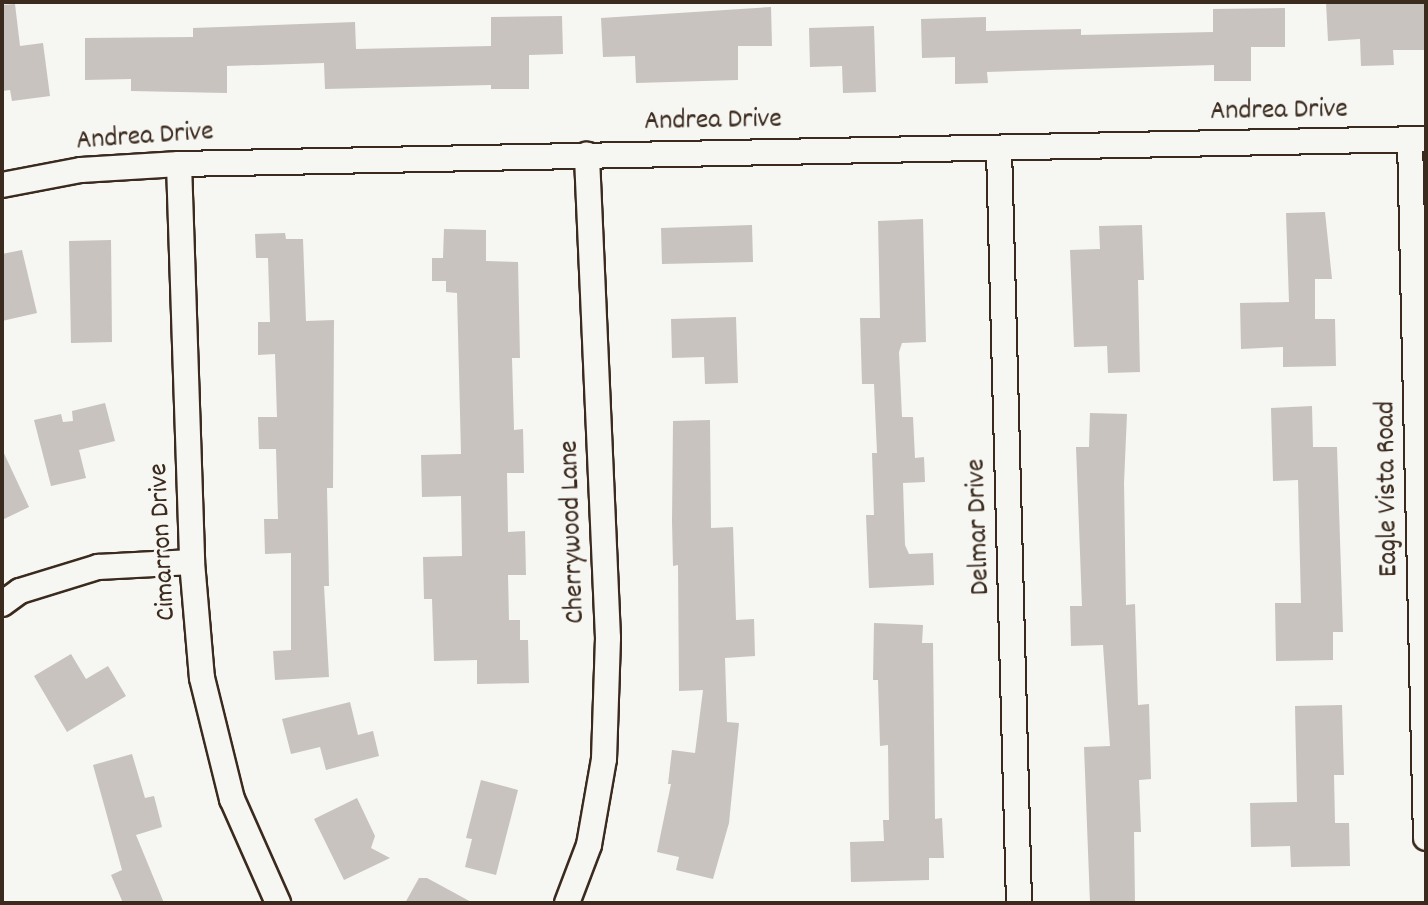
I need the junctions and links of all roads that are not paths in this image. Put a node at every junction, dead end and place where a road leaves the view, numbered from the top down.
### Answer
1 (1418, 139) edge
2 (999, 149) junction
3 (587, 153) junction
4 (179, 164) junction
5 (2, 185) edge
6 (192, 562) junction
7 (2, 604) edge
8 (1426, 838) edge
9 (278, 903) edge
10 (567, 903) edge
11 (1019, 903) edge

1 - 2 street, Andrea Drive
1 - 8 street, Eagle Vista Road
2 - 3 street, Andrea Drive
2 - 11 street, Delmar Drive
3 - 4 street, Andrea Drive
3 - 10 street, Cherrywood Lane
4 - 5 street, Andrea Drive
4 - 6 street, Cimarron Drive
6 - 7 street
6 - 9 street, Cimarron Drive

